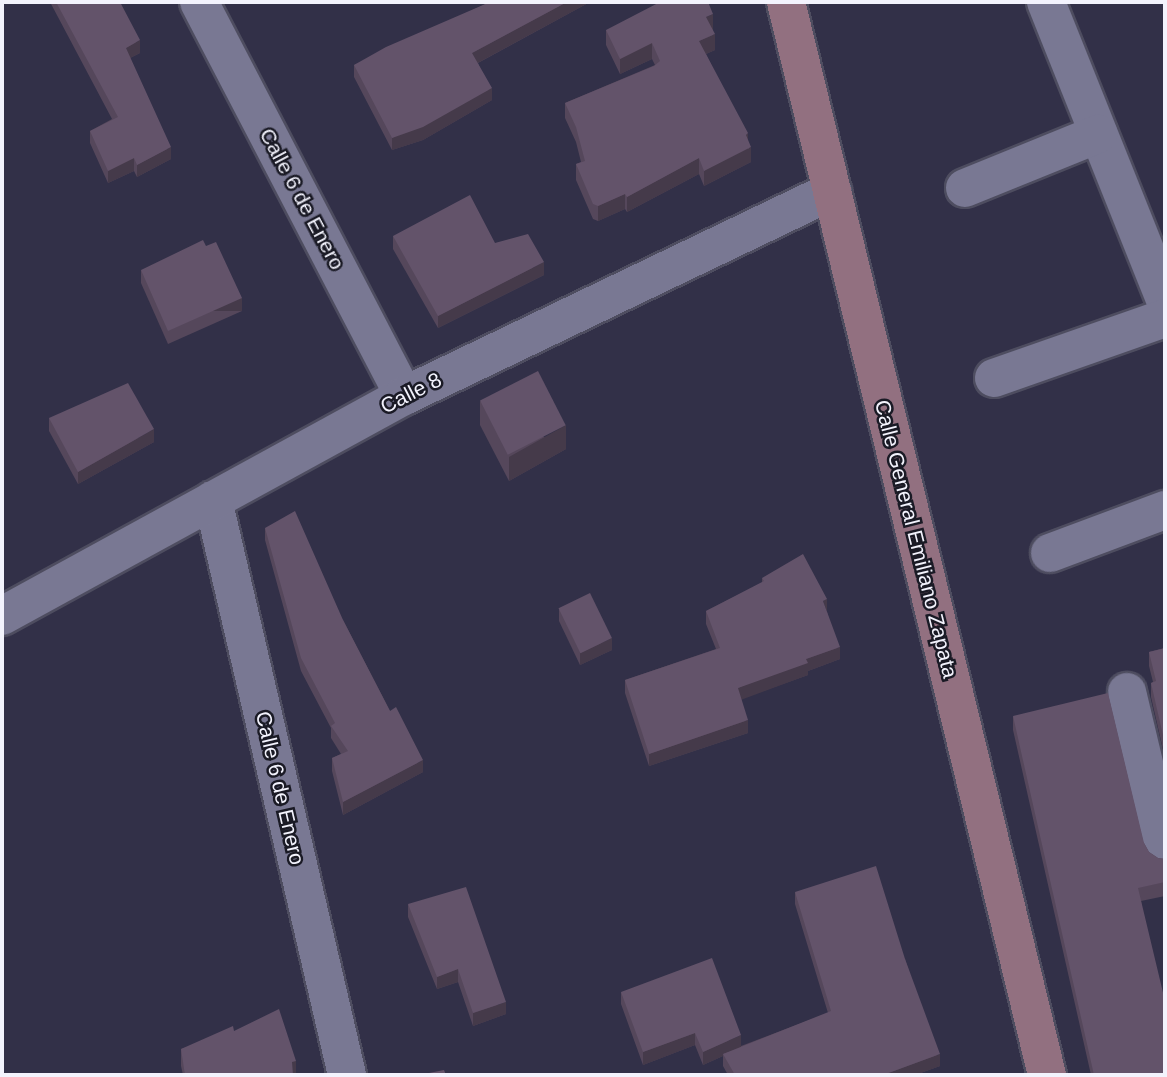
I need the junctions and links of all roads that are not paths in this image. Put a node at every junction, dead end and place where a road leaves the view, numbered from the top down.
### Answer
1 (199, 2) edge
2 (786, 2) edge
3 (1046, 2) edge
4 (1098, 134) junction
5 (965, 188) dead end
6 (832, 191) junction
7 (1165, 300) edge
8 (1165, 318) edge
9 (995, 378) dead end
10 (404, 396) junction
11 (213, 500) junction
12 (1165, 510) edge
13 (1050, 553) dead end
14 (2, 616) edge
15 (1127, 692) dead end
16 (1165, 852) edge
17 (347, 1075) edge
18 (1047, 1075) edge

1 - 10 street, Calle 6 de Enero
2 - 6 street, Calle General Emiliano Zapata
3 - 4 street
4 - 5 street
4 - 7 street
6 - 10 street, Calle 8
6 - 18 street, Calle General Emiliano Zapata
8 - 9 street
10 - 11 street, Calle 8
11 - 14 street, Calle 8
11 - 17 street, Calle 6 de Enero
12 - 13 street
15 - 16 street

